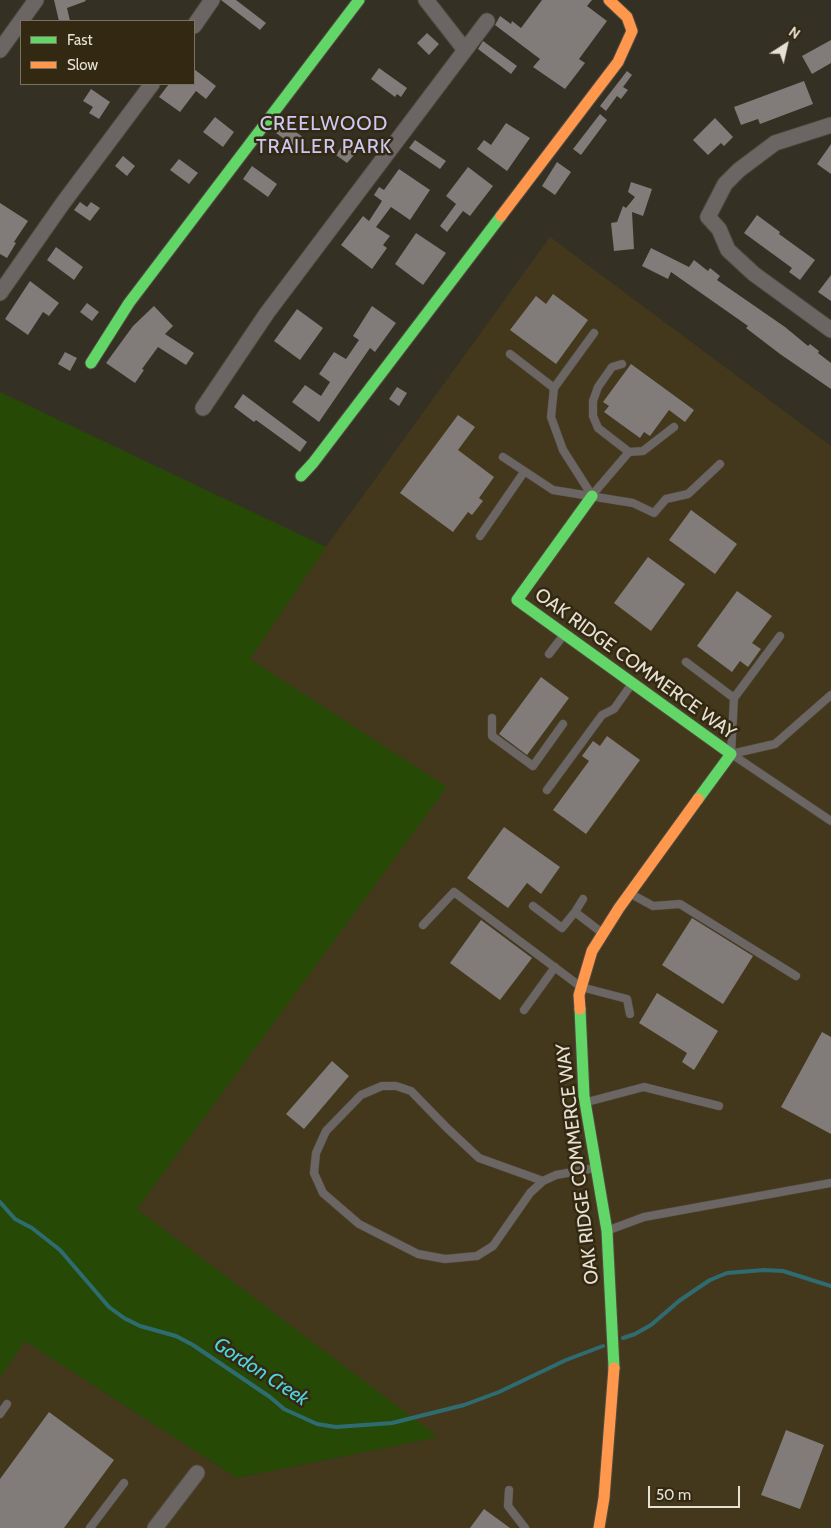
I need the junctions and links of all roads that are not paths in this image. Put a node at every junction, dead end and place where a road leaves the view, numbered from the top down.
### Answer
1 (36, 0) edge
2 (212, 0) edge
3 (359, 0) edge
4 (426, 0) edge
5 (610, 0) edge
6 (22, 20) edge
7 (487, 21) dead end
8 (20, 22) edge
9 (195, 25) edge
10 (0, 50) edge
11 (465, 50) junction
12 (151, 85) edge
13 (831, 125) edge
14 (0, 293) edge
15 (831, 330) edge
16 (594, 333) dead end
17 (510, 354) dead end
18 (91, 363) dead end
19 (622, 364) dead end
20 (554, 388) junction
21 (204, 408) dead end
22 (674, 427) dead end
23 (629, 452) junction
24 (504, 457) dead end
25 (720, 464) dead end
26 (524, 472) junction
27 (301, 476) dead end
28 (592, 496) junction
29 (480, 536) dead end
30 (564, 634) junction
31 (780, 636) dead end
32 (549, 654) dead end
33 (686, 662) dead end
34 (632, 683) junction
35 (831, 695) edge
36 (734, 698) junction
37 (492, 718) dead end
38 (563, 724) dead end
39 (731, 754) junction
40 (547, 790) dead end
41 (831, 821) edge
42 (629, 893) junction
43 (583, 899) dead end
44 (533, 906) dead end
45 (575, 912) junction
46 (423, 925) dead end
47 (603, 933) junction
48 (555, 968) junction
49 (796, 976) dead end
50 (581, 987) junction
51 (524, 1010) dead end
52 (630, 1014) dead end
53 (585, 1102) junction
54 (719, 1106) dead end
55 (597, 1168) junction
56 (543, 1181) junction
57 (831, 1183) edge
58 (607, 1231) junction
59 (7, 1404) dead end
60 (0, 1414) edge
61 (197, 1473) dead end
62 (124, 1483) dead end
63 (509, 1490) dead end
64 (90, 1528) edge
65 (155, 1528) edge
66 (525, 1528) edge
67 (599, 1528) edge

1 - 6 street
2 - 9 street
3 - 18 street
4 - 11 street
5 - 27 street
7 - 11 street
8 - 10 street
11 - 21 street
12 - 14 street
13 - 15 street
16 - 20 lane
17 - 20 lane
19 - 23 lane
20 - 28 lane
22 - 23 lane
23 - 28 lane
24 - 26 lane
25 - 28 lane
26 - 28 lane
26 - 29 lane
28 - 30 street, OAK RIDGE COMMERCE WAY
30 - 32 lane
30 - 34 street, OAK RIDGE COMMERCE WAY
31 - 36 lane
33 - 36 lane
34 - 39 street, OAK RIDGE COMMERCE WAY
34 - 40 lane
35 - 39 lane
36 - 39 lane
37 - 38 lane
39 - 41 lane
39 - 42 street, OAK RIDGE COMMERCE WAY
42 - 47 street, OAK RIDGE COMMERCE WAY
42 - 49 lane
43 - 45 lane
44 - 45 lane
45 - 47 lane
46 - 48 lane
47 - 50 street, OAK RIDGE COMMERCE WAY
48 - 50 lane
48 - 51 lane
50 - 52 lane
50 - 53 street, OAK RIDGE COMMERCE WAY
53 - 54 lane
53 - 55 street, OAK RIDGE COMMERCE WAY
55 - 56 lane
55 - 58 street, OAK RIDGE COMMERCE WAY
56 - 56 lane
57 - 58 lane
58 - 67 street, OAK RIDGE COMMERCE WAY
59 - 60 lane
61 - 65 street
62 - 64 lane
63 - 66 lane

